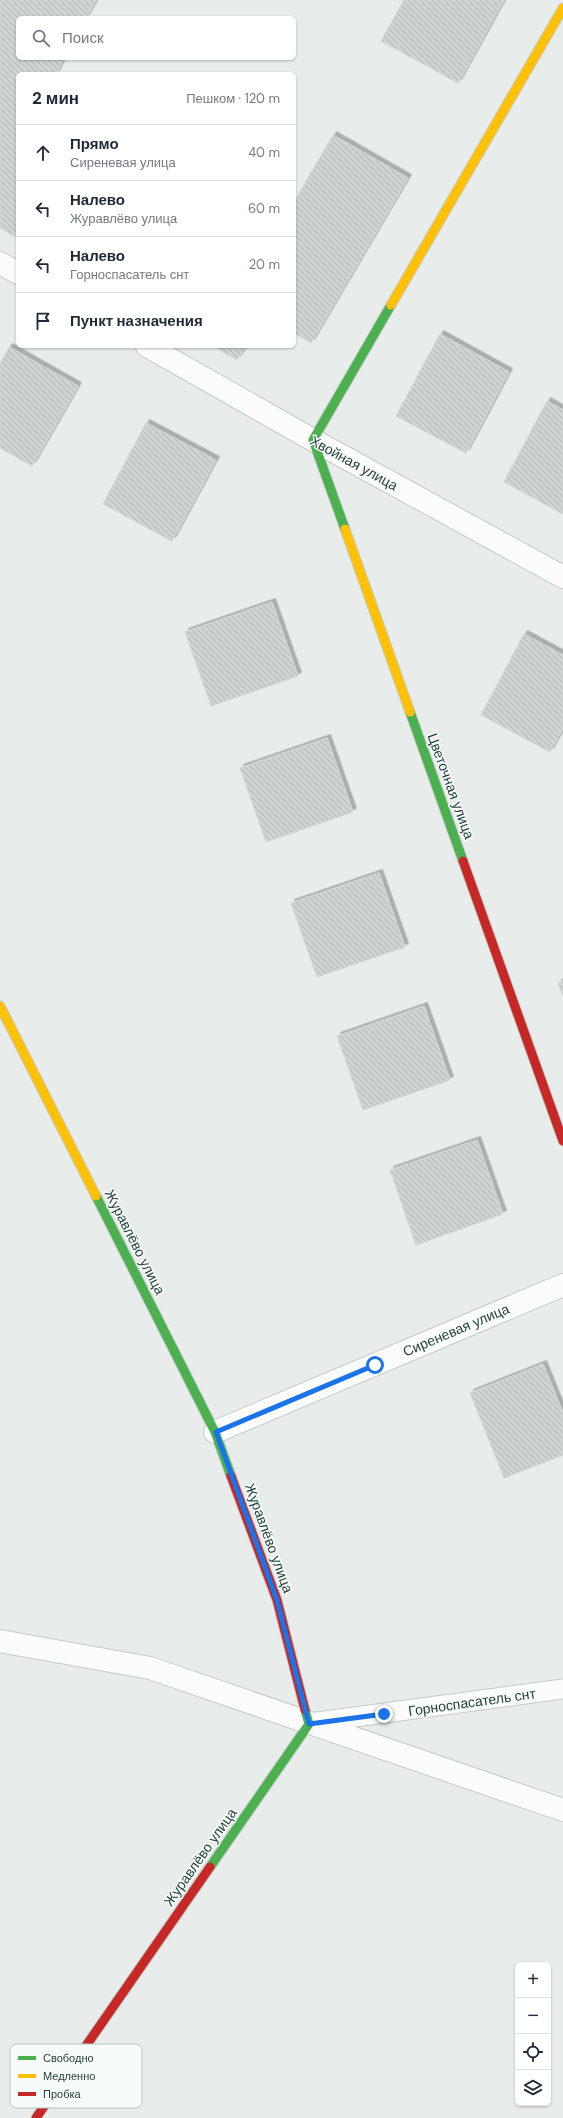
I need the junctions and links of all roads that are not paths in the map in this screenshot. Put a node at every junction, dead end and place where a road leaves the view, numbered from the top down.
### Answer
1 (563, 8) edge
2 (0, 263) edge
3 (16, 272) edge
4 (151, 348) edge
5 (313, 440) junction
6 (563, 578) edge
7 (0, 1006) edge
8 (563, 1141) edge
9 (563, 1285) edge
10 (216, 1432) junction
11 (0, 1641) edge
12 (563, 1689) edge
13 (309, 1724) junction
14 (563, 1810) edge
15 (87, 2044) edge
16 (43, 2108) edge
17 (36, 2118) edge

1 - 5 street
2 - 3 street
4 - 5 street, Хвойная улица
5 - 6 street, Хвойная улица
5 - 8 street, Цветочная улица
7 - 10 street, Журавлёво улица
9 - 10 street, Сиреневая улица
10 - 13 street, Журавлёво улица
11 - 13 street
12 - 13 lane, Горноспасатель снт
13 - 14 street
13 - 15 street, Журавлёво улица
16 - 17 street, Журавлёво улица

